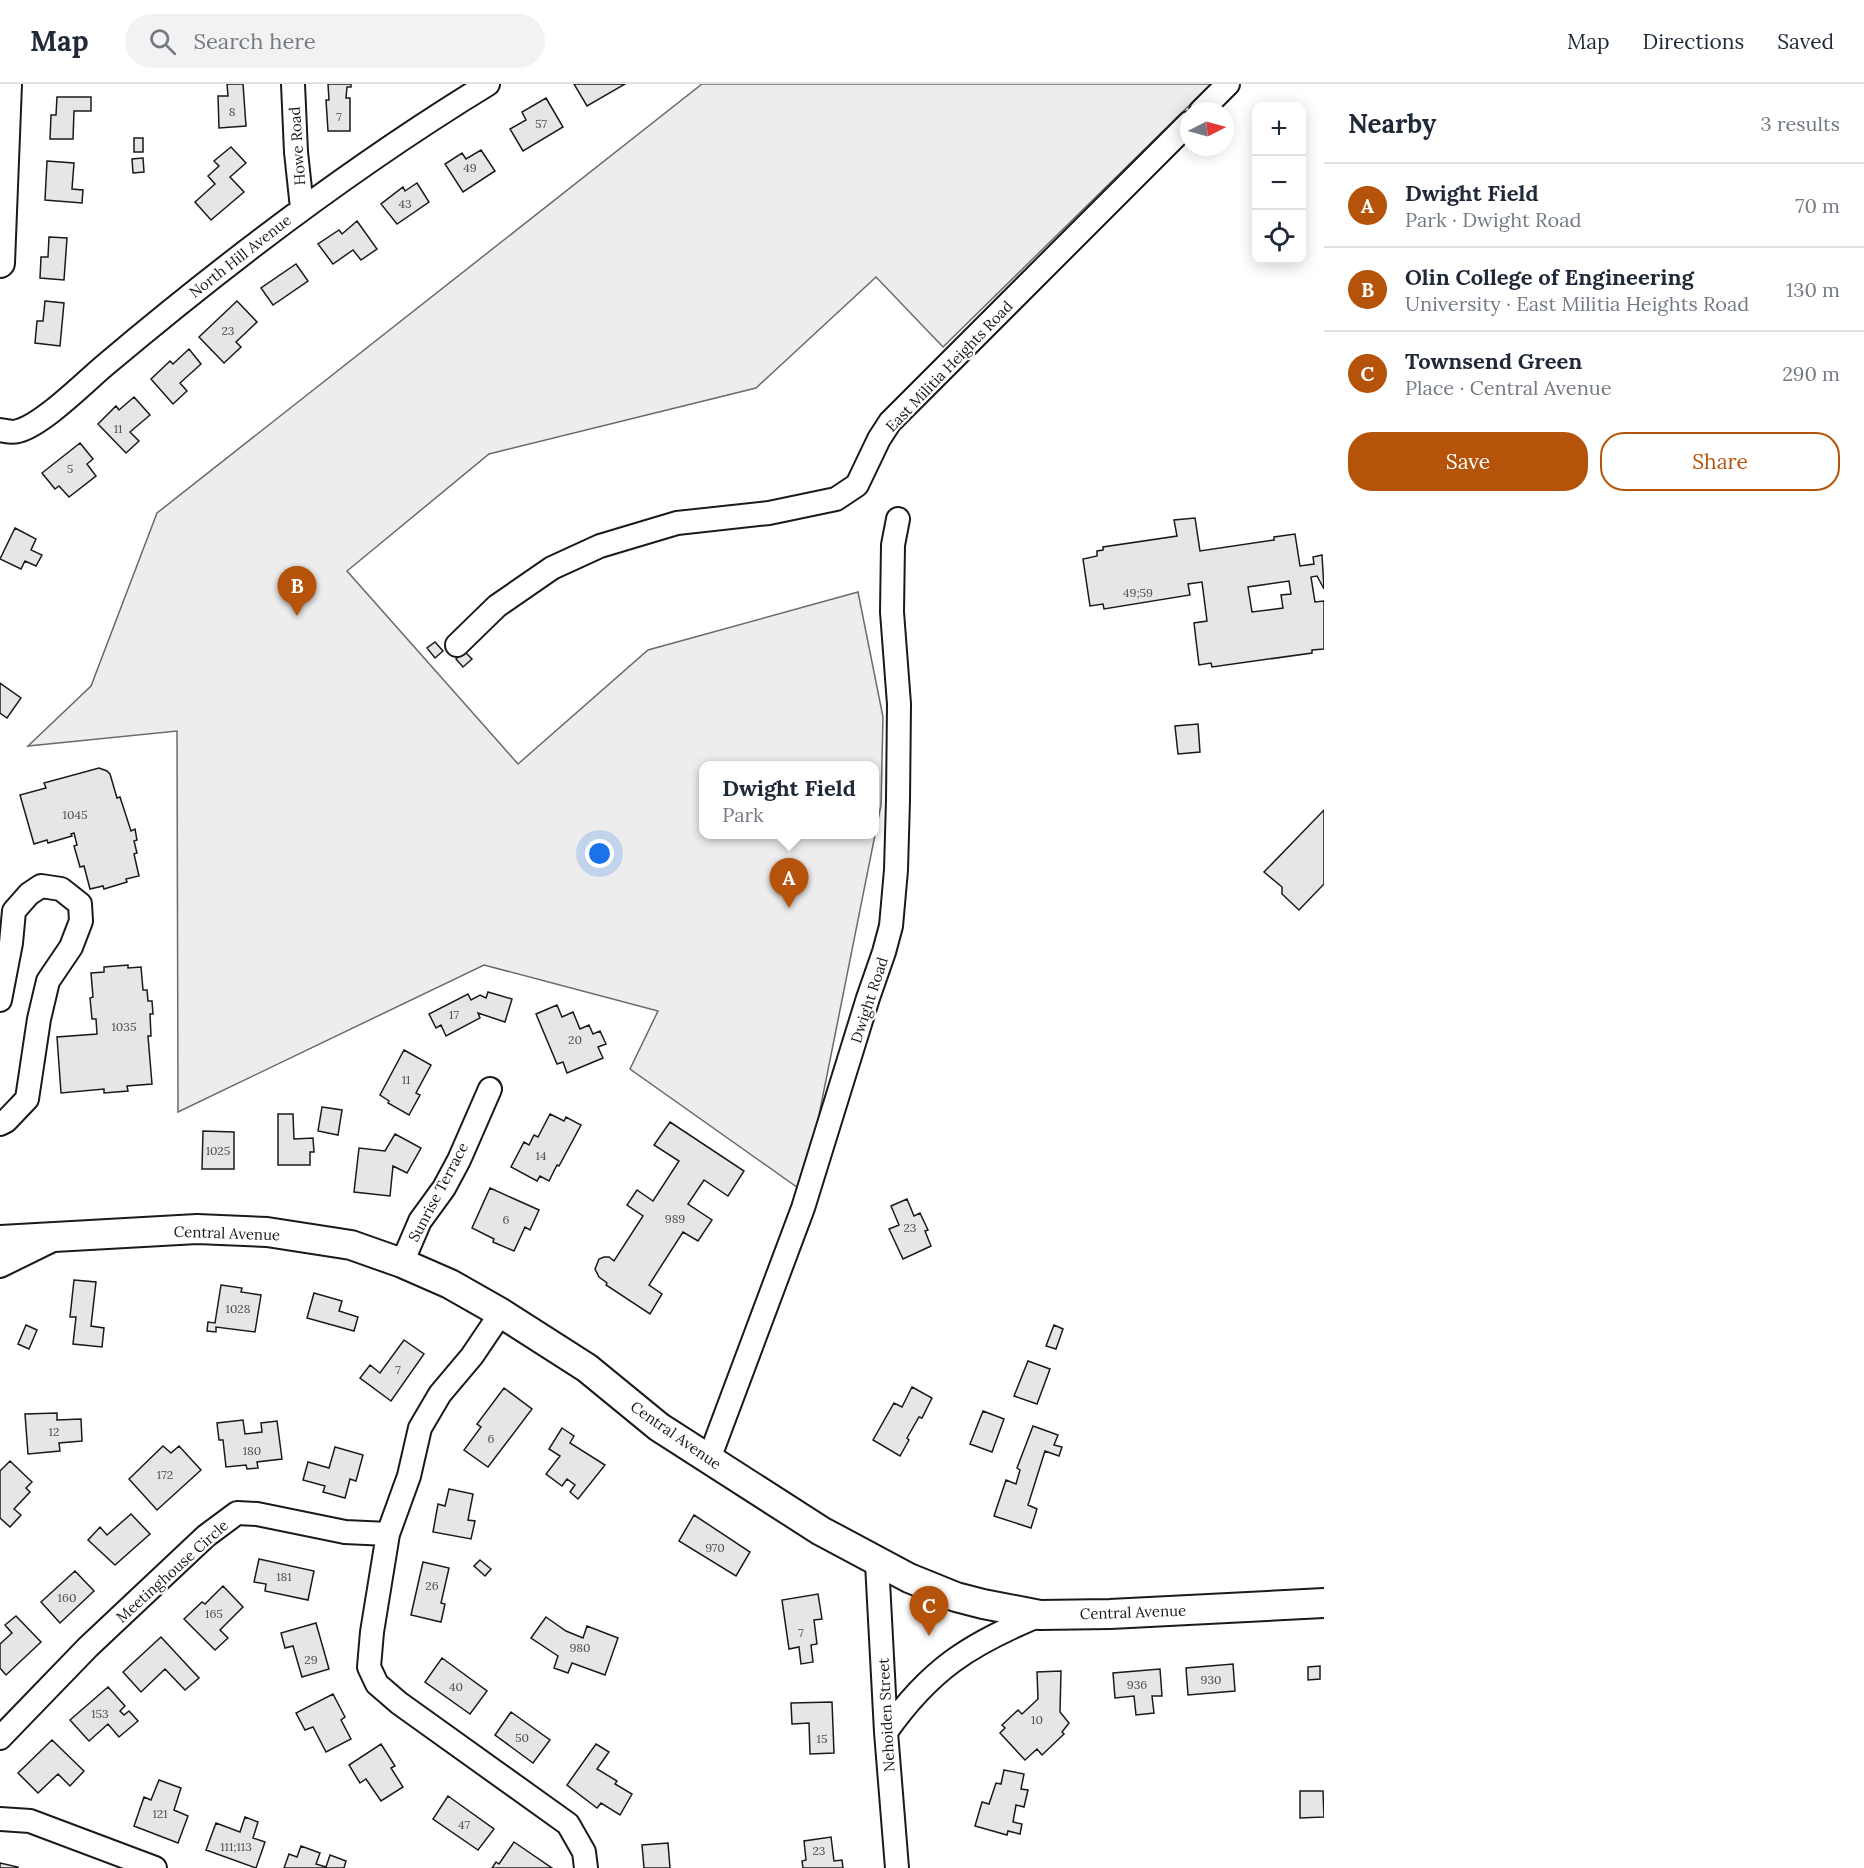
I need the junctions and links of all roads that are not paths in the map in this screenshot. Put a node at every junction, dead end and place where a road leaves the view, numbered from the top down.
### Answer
1 (7, 84) edge
2 (293, 84) edge
3 (488, 84) edge
4 (1228, 84) edge
5 (1210, 102) edge
6 (1180, 132) edge
7 (302, 208) junction
8 (0, 263) edge
9 (0, 430) edge
10 (898, 519) dead end
11 (458, 645) dead end
12 (0, 1000) edge
13 (490, 1089) dead end
14 (2, 1119) edge
15 (62, 1236) junction
16 (0, 1240) edge
17 (402, 1263) junction
18 (0, 1266) edge
19 (501, 1313) junction
20 (709, 1459) junction
21 (388, 1534) junction
22 (877, 1563) junction
23 (1324, 1603) edge
24 (1040, 1615) junction
25 (886, 1732) junction
26 (0, 1738) edge
27 (0, 1818) edge
28 (155, 1868) edge
29 (586, 1868) edge
30 (897, 1868) edge

1 - 8 main road
2 - 7 street, Howe Road
3 - 7 street, North Hill Avenue
4 - 5 street
6 - 11 street, East Militia Heights Road
7 - 9 street, North Hill Avenue
10 - 20 street, Dwight Road
12 - 14 street
13 - 17 street, Sunrise Terrace
15 - 16 main road, Central Avenue
15 - 17 main road, Central Avenue
15 - 18 street
17 - 19 main road, Central Avenue
19 - 20 main road, Central Avenue
19 - 21 street
20 - 22 main road, Central Avenue
21 - 26 street, Meetinghouse Circle
21 - 29 street
22 - 24 main road, Central Avenue
22 - 25 street, Nehoiden Street
23 - 24 main road, Central Avenue
24 - 25 street
25 - 30 street, Nehoiden Street
27 - 28 street

